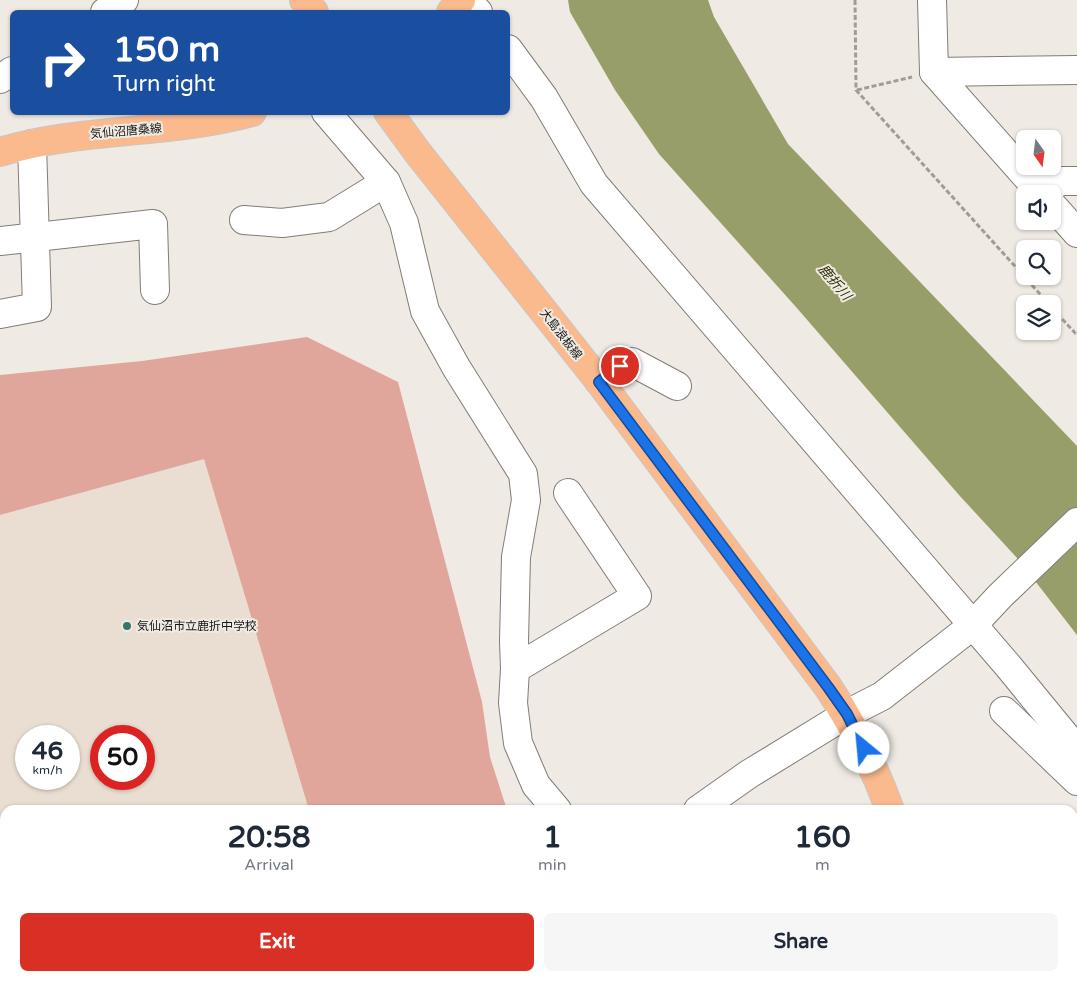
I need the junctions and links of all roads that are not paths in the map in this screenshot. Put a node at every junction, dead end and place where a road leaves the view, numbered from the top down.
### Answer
1 (124, 0) edge
2 (304, 0) edge
3 (461, 0) edge
4 (467, 0) edge
5 (932, 0) edge
6 (108, 10) edge
7 (312, 10) edge
8 (453, 10) edge
9 (476, 10) edge
10 (510, 52) edge
11 (1077, 70) edge
12 (934, 72) junction
13 (241, 115) edge
14 (329, 115) edge
15 (390, 115) edge
16 (32, 144) junction
17 (0, 152) edge
18 (1077, 181) edge
19 (386, 182) junction
20 (1034, 185) edge
21 (1057, 185) edge
22 (1061, 215) edge
23 (244, 220) dead end
24 (1077, 233) edge
25 (34, 238) junction
26 (0, 241) edge
27 (155, 290) dead end
28 (0, 314) edge
29 (599, 382) junction
30 (677, 386) dead end
31 (568, 494) dead end
32 (1077, 522) edge
33 (972, 626) junction
34 (516, 669) junction
35 (1004, 711) dead end
36 (847, 714) junction
37 (1077, 750) edge
38 (1077, 781) edge
39 (553, 805) edge
40 (705, 805) edge
41 (888, 805) edge

1 - 6 street
2 - 7 main road
3 - 8 main road
4 - 9 street
5 - 12 street
10 - 33 street
11 - 12 street
12 - 20 street
13 - 16 main road, 気仙沼唐桑線
14 - 19 street
15 - 29 main road, 大島浪板線
16 - 17 main road, 気仙沼唐桑線
16 - 25 street
18 - 21 street
19 - 23 street
19 - 34 street
22 - 24 street
25 - 26 street
25 - 27 street
25 - 28 street
29 - 30 street
29 - 36 main road, 大島浪板線
31 - 34 street
32 - 33 street
33 - 36 street
33 - 37 street
34 - 39 street
35 - 38 street
36 - 40 street
36 - 41 main road, 大島浪板線

